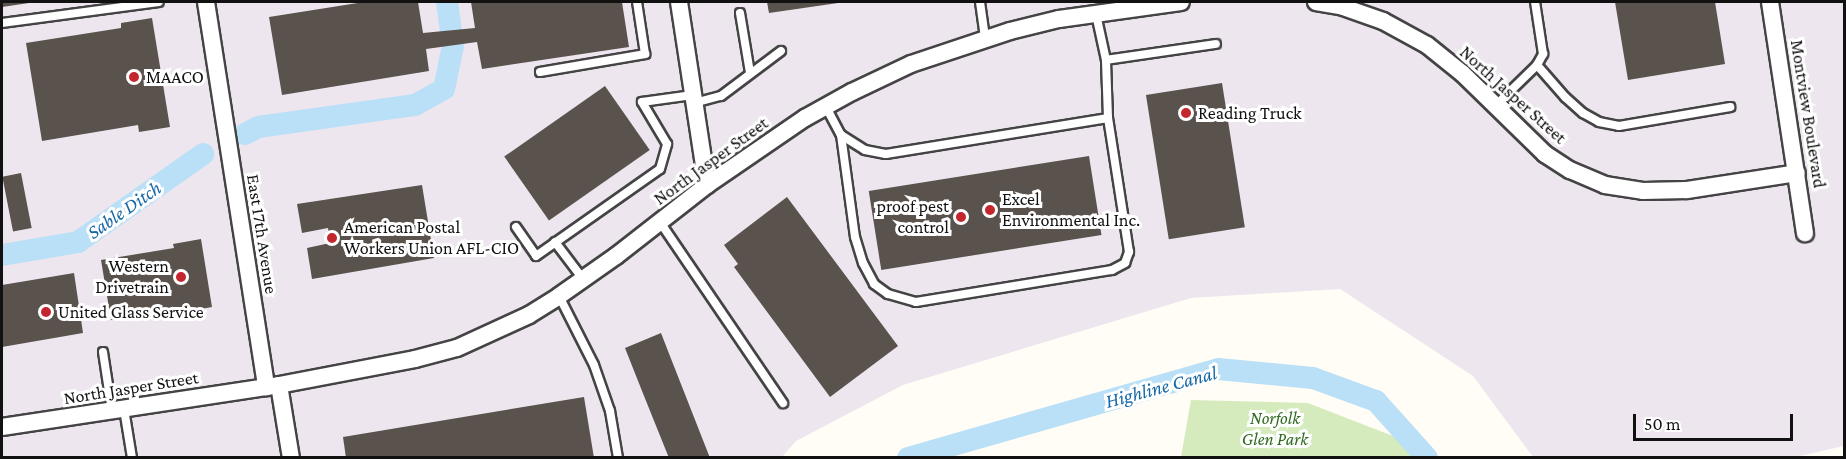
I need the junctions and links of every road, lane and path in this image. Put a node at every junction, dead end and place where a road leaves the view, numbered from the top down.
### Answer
1 (160, 2) edge
2 (206, 2) edge
3 (637, 2) edge
4 (679, 2) edge
5 (980, 2) edge
6 (1181, 2) edge
7 (1316, 2) edge
8 (1534, 2) edge
9 (1770, 2) edge
10 (740, 13) dead end
11 (1096, 14) junction
12 (2, 24) edge
13 (985, 38) junction
14 (1216, 44) dead end
15 (781, 51) dead end
16 (1106, 60) junction
17 (1537, 64) junction
18 (540, 72) dead end
19 (750, 73) junction
20 (694, 99) junction
21 (1495, 106) junction
22 (826, 107) junction
23 (1730, 107) dead end
24 (1108, 118) junction
25 (841, 135) junction
26 (1797, 173) junction
27 (707, 185) junction
28 (660, 222) junction
29 (516, 227) dead end
30 (1805, 233) dead end
31 (555, 242) junction
32 (583, 279) junction
33 (559, 296) junction
34 (103, 352) dead end
35 (273, 386) junction
36 (783, 403) dead end
37 (118, 410) junction
38 (2, 427) edge
39 (132, 458) edge
40 (291, 458) edge
41 (618, 458) edge

1 - 12 lane
2 - 35 street, East 17th Avenue
3 - 18 lane
4 - 20 street
5 - 13 lane
6 - 11 street, North Jasper Street
7 - 21 street, North Jasper Street
8 - 17 lane
9 - 26 street, Montview Boulevard
10 - 19 lane
11 - 13 street, North Jasper Street
11 - 16 lane
13 - 22 street, North Jasper Street
14 - 16 lane
15 - 19 lane
16 - 24 lane
17 - 21 lane
17 - 23 lane
19 - 20 lane
20 - 27 street
20 - 31 lane
21 - 26 street, North Jasper Street
22 - 25 lane
22 - 27 street, North Jasper Street
24 - 25 lane
24 - 25 lane
26 - 30 street, Montview Boulevard
27 - 28 street, North Jasper Street
28 - 32 street, North Jasper Street
28 - 36 lane
29 - 31 lane
31 - 32 lane
32 - 33 street, North Jasper Street
33 - 35 street, North Jasper Street
33 - 41 lane
34 - 37 lane
35 - 37 street, North Jasper Street
35 - 40 street, East 17th Avenue
37 - 38 street, North Jasper Street
37 - 39 lane

